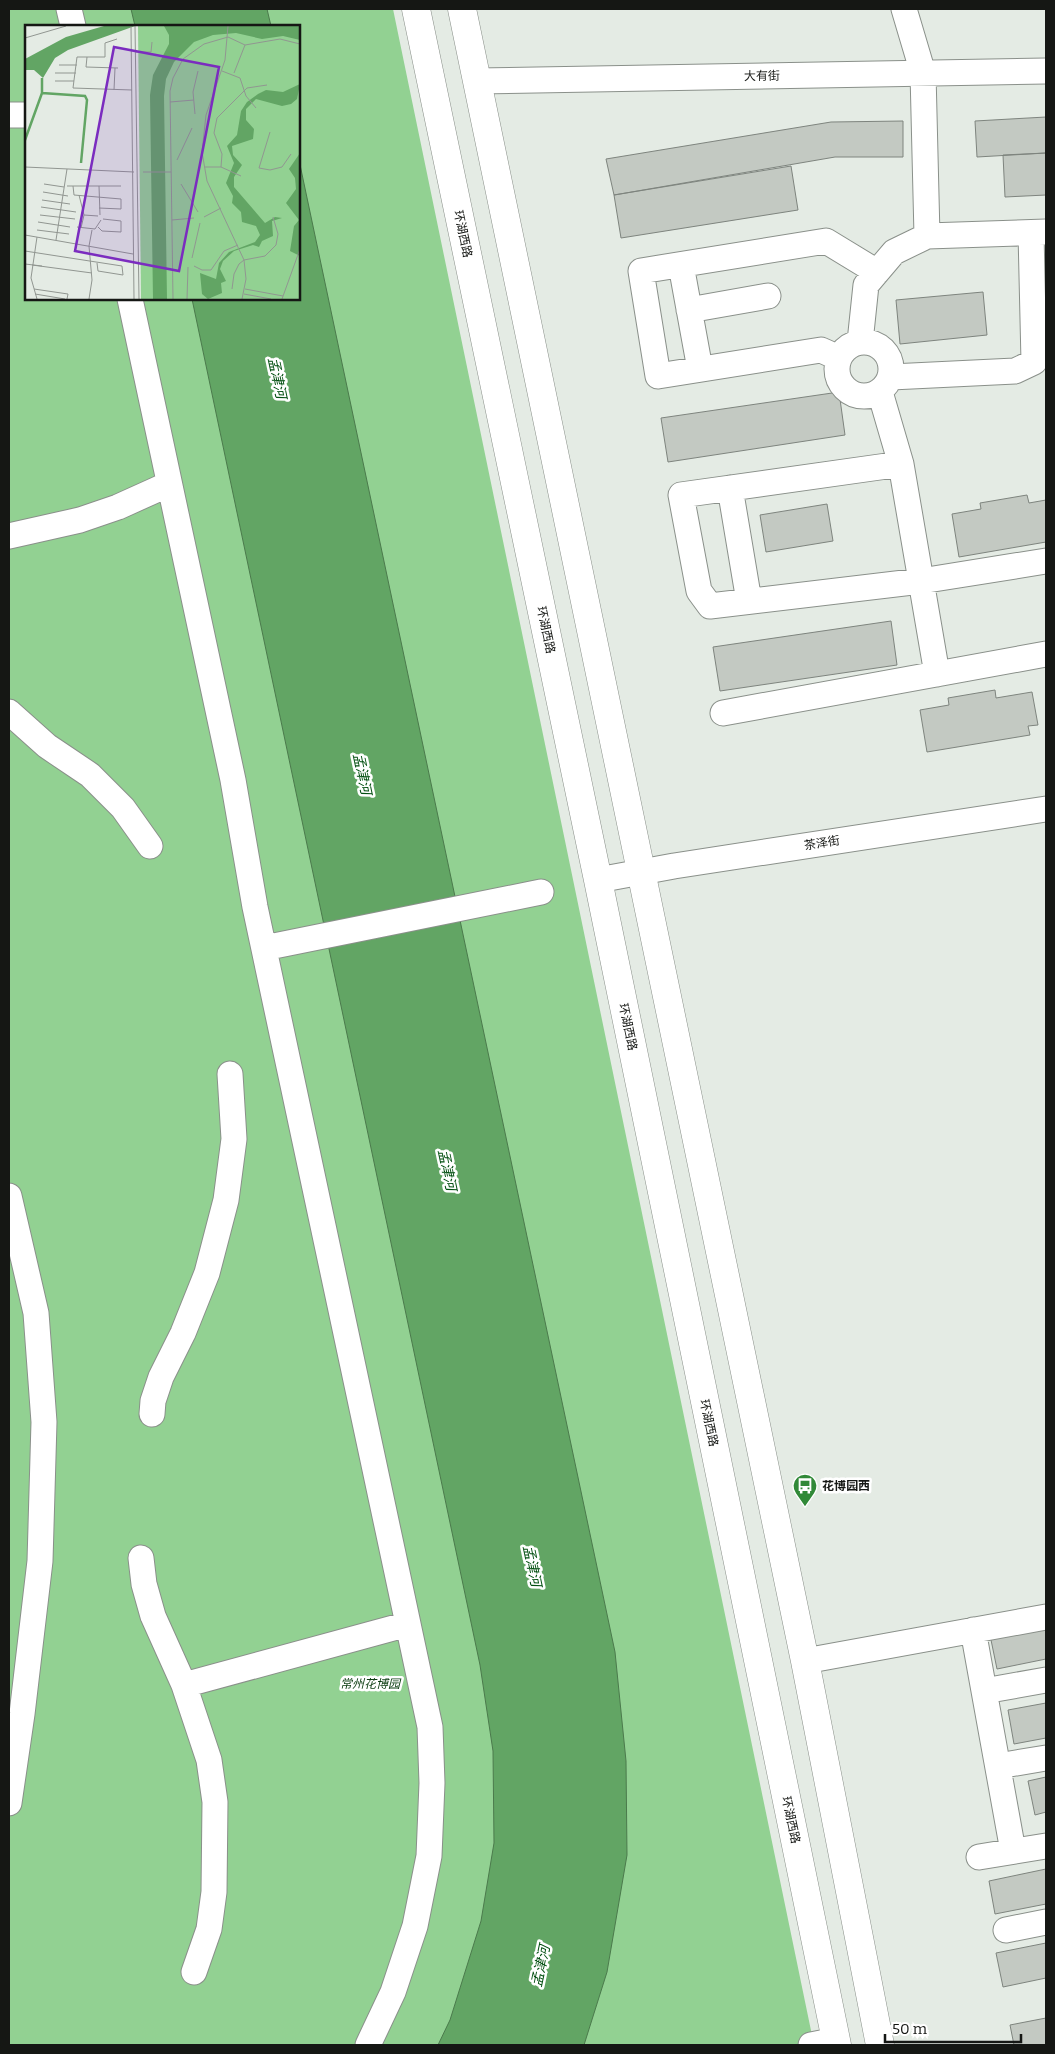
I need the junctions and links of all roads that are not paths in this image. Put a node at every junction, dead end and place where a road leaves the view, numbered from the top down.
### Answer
1 (69, 9) edge
2 (416, 9) edge
3 (462, 9) edge
4 (904, 9) edge
5 (73, 25) edge
6 (1046, 71) edge
7 (923, 73) junction
8 (477, 81) junction
9 (9, 115) edge
10 (25, 115) edge
11 (1039, 232) edge
12 (927, 236) junction
13 (681, 265) junction
14 (877, 272) junction
15 (768, 296) dead end
16 (130, 300) edge
17 (689, 310) junction
18 (860, 342) junction
19 (839, 358) junction
20 (1040, 368) edge
21 (700, 369) junction
22 (886, 385) junction
23 (901, 464) junction
24 (169, 484) junction
25 (730, 488) junction
26 (9, 536) edge
27 (1046, 561) edge
28 (921, 581) junction
29 (749, 601) junction
30 (1046, 654) edge
31 (936, 674) junction
32 (9, 712) edge
33 (723, 713) dead end
34 (1046, 809) edge
35 (150, 846) dead end
36 (641, 872) junction
37 (598, 880) junction
38 (541, 892) dead end
39 (273, 946) junction
40 (230, 1074) dead end
41 (9, 1196) edge
42 (152, 1414) dead end
43 (141, 1558) dead end
44 (1046, 1617) edge
45 (408, 1624) junction
46 (973, 1630) junction
47 (805, 1662) junction
48 (1046, 1680) edge
49 (184, 1686) junction
50 (984, 1691) junction
51 (1046, 1758) edge
52 (998, 1766) junction
53 (9, 1803) edge
54 (1046, 1846) edge
55 (1013, 1851) junction
56 (979, 1857) dead end
57 (1046, 1922) edge
58 (1006, 1930) dead end
59 (194, 1972) dead end
60 (828, 2043) edge
61 (368, 2045) edge
62 (880, 2045) edge

1 - 5 street
2 - 37 main road, 环湖西路
3 - 8 main road
4 - 7 street
6 - 7 street, 大有街
7 - 8 street, 大有街
7 - 12 street
8 - 36 main road
9 - 10 street
11 - 12 street
11 - 20 street
12 - 14 street
13 - 14 street
13 - 17 street
13 - 21 street
14 - 18 street
15 - 17 street
16 - 24 street
17 - 21 street
18 - 19 street
18 - 22 street
19 - 21 street
19 - 22 street
20 - 22 street
22 - 23 street
23 - 25 street
23 - 28 street
24 - 26 street
24 - 39 street
25 - 29 street
25 - 29 street
27 - 28 street
28 - 29 street
28 - 31 street
30 - 31 street
31 - 33 street
32 - 35 street
34 - 36 street, 茶泽街
36 - 37 street, 茶泽街
36 - 47 main road
37 - 60 main road, 环湖西路
38 - 39 street
39 - 45 street
40 - 42 street
41 - 53 street
43 - 49 street
44 - 46 street
45 - 49 street
45 - 61 street
46 - 47 street
46 - 50 street
47 - 62 main road
48 - 50 street
49 - 59 street
50 - 52 street
51 - 52 street
52 - 55 street
54 - 55 street
55 - 56 street
57 - 58 street

